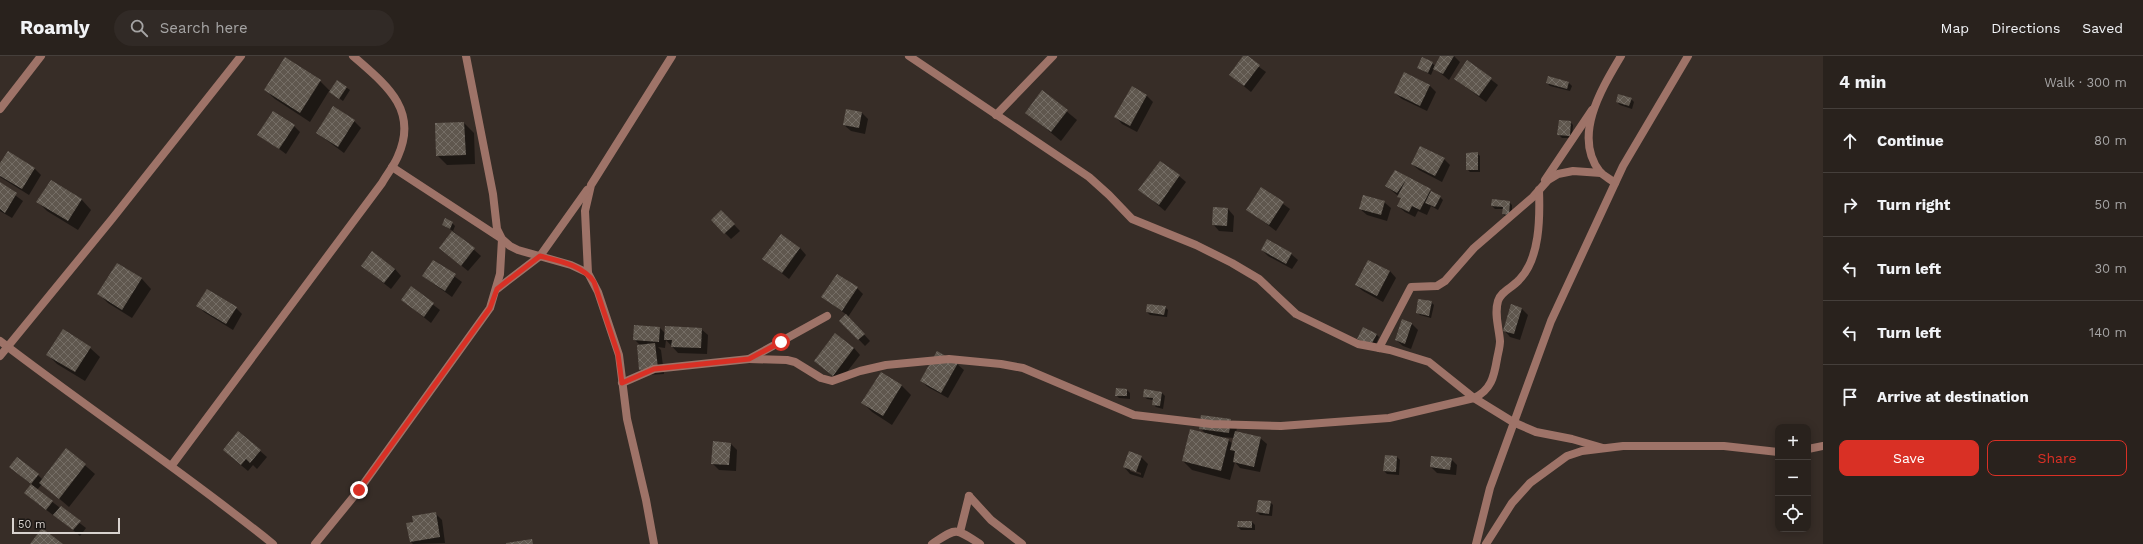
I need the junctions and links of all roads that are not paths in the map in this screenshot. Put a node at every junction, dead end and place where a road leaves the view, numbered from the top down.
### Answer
1 (41, 56) edge
2 (241, 56) edge
3 (353, 56) edge
4 (466, 56) edge
5 (672, 56) edge
6 (909, 56) edge
7 (1053, 56) edge
8 (1621, 56) edge
9 (1688, 56) edge
10 (1595, 105) junction
11 (0, 109) edge
12 (996, 115) junction
13 (392, 167) junction
14 (1601, 173) junction
15 (1615, 183) junction
16 (591, 185) junction
17 (1541, 187) junction
18 (502, 239) junction
19 (540, 256) junction
20 (588, 273) junction
21 (497, 289) junction
22 (827, 316) dead end
23 (0, 341) edge
24 (8, 347) junction
25 (1379, 348) junction
26 (0, 356) edge
27 (749, 359) junction
28 (622, 383) junction
29 (1474, 398) junction
30 (1513, 422) junction
31 (1823, 446) edge
32 (1603, 448) junction
33 (1811, 448) edge
34 (1775, 452) edge
35 (172, 465) junction
36 (960, 532) junction
37 (273, 544) edge
38 (315, 544) edge
39 (654, 544) edge
40 (932, 544) edge
41 (980, 544) edge
42 (1022, 544) edge
43 (1476, 544) edge
44 (1486, 544) edge

1 - 11 street
2 - 24 street
3 - 13 street
4 - 18 street
5 - 16 street
6 - 12 street
7 - 12 street
8 - 10 street
9 - 15 street
10 - 14 street
10 - 17 street
12 - 25 street
13 - 18 street
13 - 35 street
14 - 15 street
14 - 17 street
15 - 30 street
16 - 19 street
16 - 20 street
17 - 25 street
17 - 29 street
18 - 19 street
18 - 21 street
19 - 20 street
19 - 21 street
20 - 28 street
21 - 38 street
22 - 27 street
23 - 24 street
24 - 26 street
24 - 35 street
25 - 29 street
27 - 28 street
27 - 29 street
28 - 39 street
29 - 30 street
30 - 32 street
30 - 43 street
31 - 33 street
32 - 34 street
32 - 44 street
35 - 37 street
36 - 40 street
36 - 41 street
36 - 42 street

